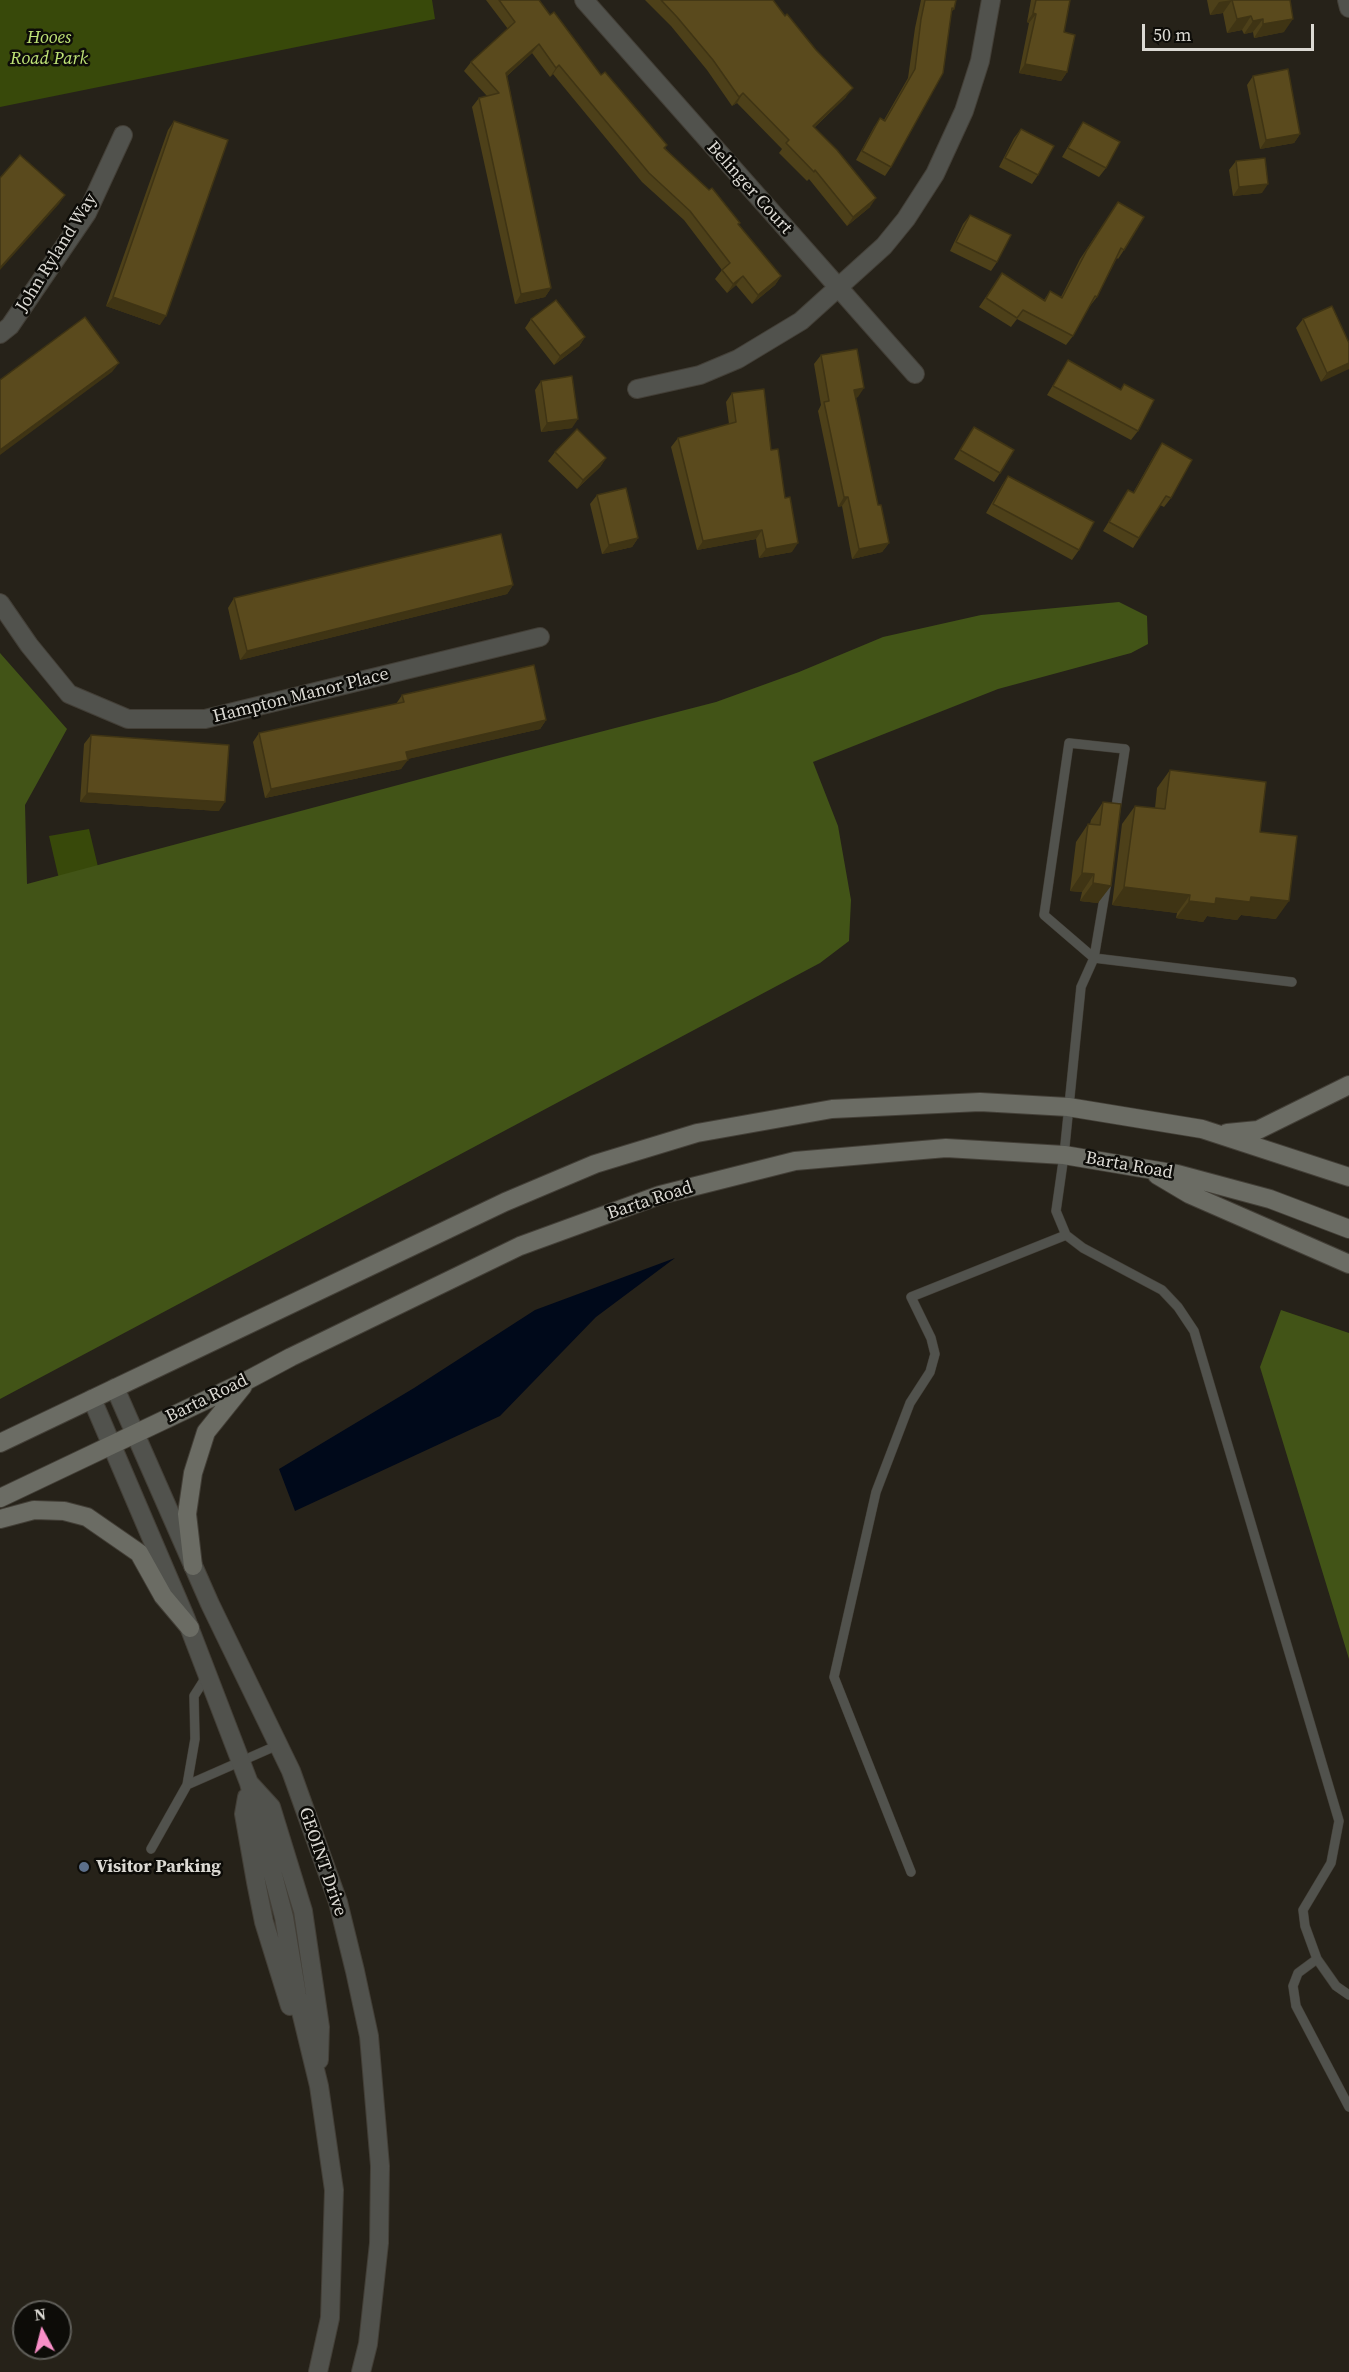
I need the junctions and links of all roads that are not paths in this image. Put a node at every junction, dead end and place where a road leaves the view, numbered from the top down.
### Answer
1 (584, 0) edge
2 (991, 0) edge
3 (1347, 0) edge
4 (1349, 8) edge
5 (123, 135) dead end
6 (838, 288) junction
7 (0, 334) edge
8 (915, 374) dead end
9 (637, 388) dead end
10 (0, 603) edge
11 (540, 637) dead end
12 (1114, 823) edge
13 (1109, 869) edge
14 (1094, 958) junction
15 (1292, 982) dead end
16 (1349, 1085) edge
17 (1068, 1107) junction
18 (1219, 1134) junction
19 (1064, 1155) junction
20 (1148, 1170) junction
21 (1349, 1178) edge
22 (1349, 1229) edge
23 (1066, 1235) junction
24 (1349, 1264) edge
25 (246, 1381) junction
26 (115, 1388) junction
27 (92, 1399) junction
28 (135, 1434) junction
29 (0, 1443) edge
30 (112, 1445) junction
31 (0, 1498) edge
32 (0, 1519) edge
33 (193, 1566) junction
34 (190, 1628) junction
35 (208, 1674) junction
36 (278, 1745) junction
37 (240, 1761) junction
38 (249, 1783) junction
39 (187, 1785) junction
40 (151, 1849) dead end
41 (910, 1872) dead end
42 (1317, 1959) junction
43 (1349, 1995) edge
44 (319, 2086) junction
45 (1349, 2107) edge
46 (318, 2372) edge
47 (361, 2372) edge

1 - 6 street, Belinger Court
2 - 6 street
3 - 4 street
5 - 7 street, John Ryland Way
6 - 8 street, Belinger Court
6 - 9 street
10 - 11 street, Hampton Manor Place
12 - 14 lane
13 - 14 lane
14 - 15 lane
14 - 17 lane
16 - 18 street
17 - 18 street
17 - 19 lane
17 - 26 street
18 - 21 street
19 - 20 street, Barta Road
19 - 23 lane
19 - 25 street, Barta Road
20 - 22 street, Barta Road
20 - 24 street
23 - 41 lane
23 - 42 lane
25 - 28 street, Barta Road
25 - 33 street
26 - 27 street
26 - 28 street, GEOINT Drive
27 - 29 street
27 - 30 street, GEOINT Drive
28 - 30 street, Barta Road
28 - 33 street, GEOINT Drive
30 - 31 street, Barta Road
30 - 34 street, GEOINT Drive
32 - 34 street
33 - 36 street, GEOINT Drive
34 - 35 street, GEOINT Drive
35 - 37 street, GEOINT Drive
35 - 39 lane
36 - 37 lane
36 - 47 street, GEOINT Drive
37 - 38 street, GEOINT Drive
37 - 39 lane
38 - 44 street, GEOINT Drive
38 - 44 street, GEOINT Drive
39 - 40 lane
42 - 43 lane
42 - 45 lane
44 - 46 street, GEOINT Drive

